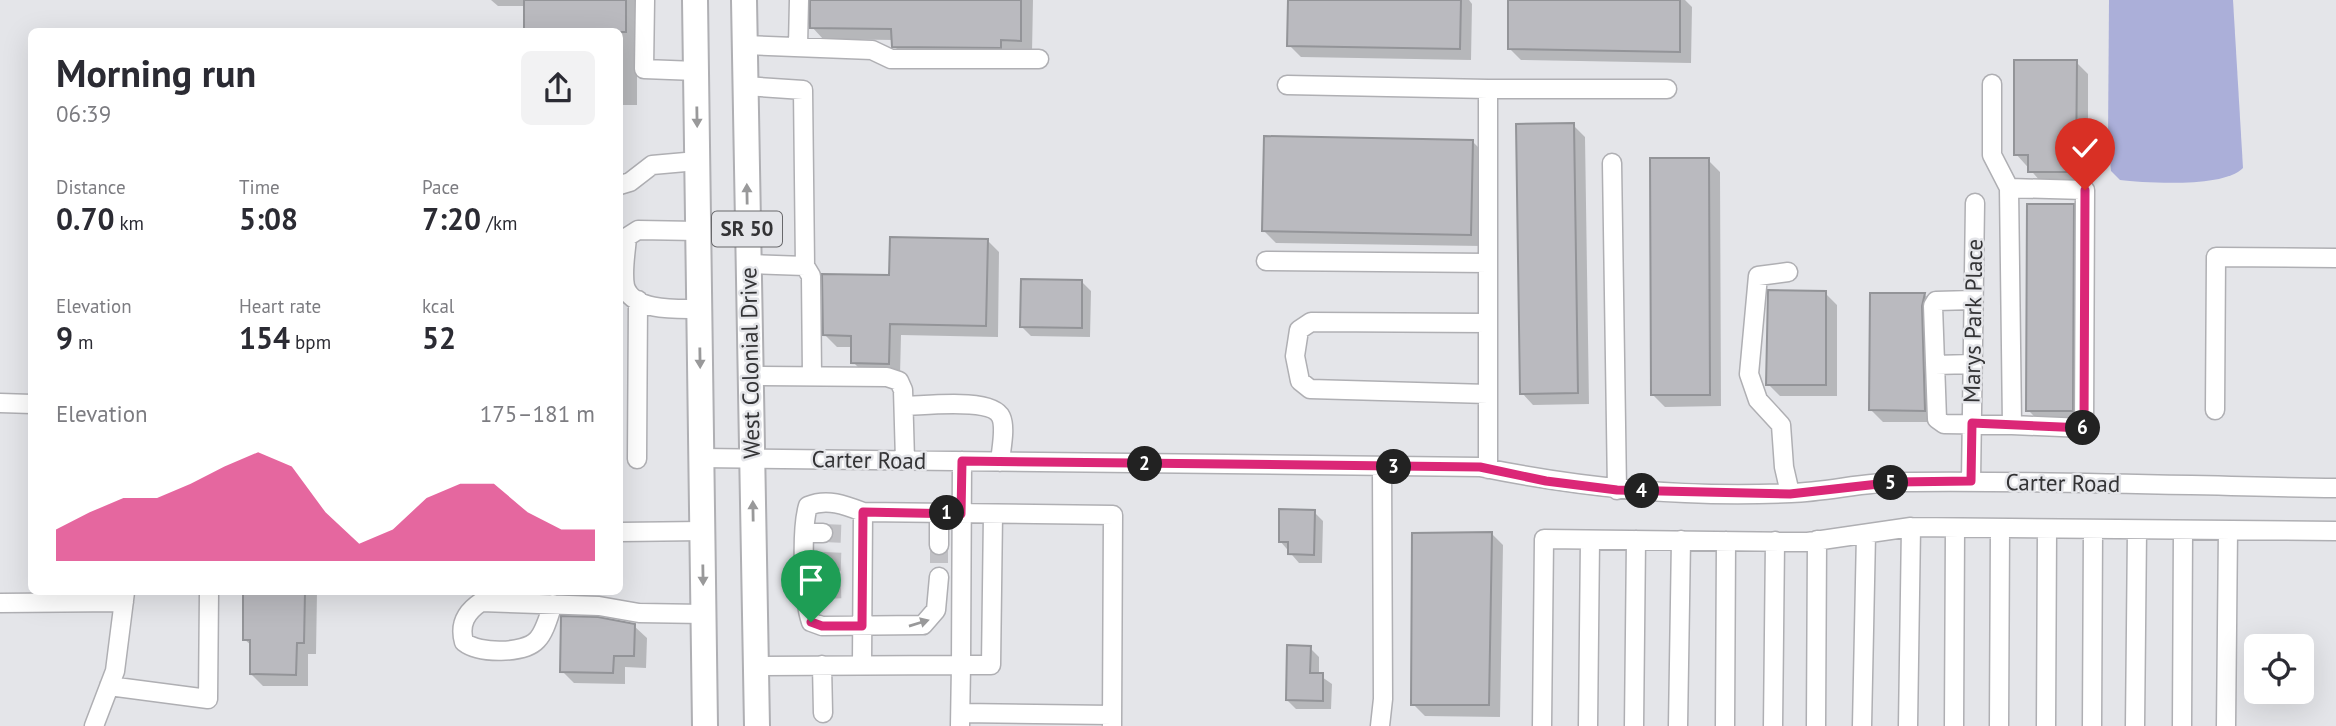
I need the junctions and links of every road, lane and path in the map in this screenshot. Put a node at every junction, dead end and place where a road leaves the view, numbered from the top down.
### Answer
1 (645, 0) edge
2 (695, 0) edge
3 (744, 0) edge
4 (799, 0) edge
5 (745, 45) junction
6 (798, 46) junction
7 (1039, 59) dead end
8 (696, 71) junction
9 (1992, 84) dead end
10 (1287, 85) dead end
11 (746, 86) junction
12 (1488, 89) junction
13 (1667, 89) dead end
14 (697, 161) junction
15 (1612, 163) dead end
16 (623, 184) edge
17 (2009, 188) junction
18 (1975, 203) dead end
19 (698, 231) junction
20 (2336, 258) edge
21 (1266, 261) dead end
22 (1488, 263) junction
23 (748, 264) junction
24 (805, 266) junction
25 (1788, 272) dead end
26 (623, 274) edge
27 (623, 285) edge
28 (638, 300) junction
29 (1973, 300) junction
30 (699, 309) junction
31 (1488, 323) junction
32 (1973, 364) junction
33 (1935, 365) junction
34 (750, 376) junction
35 (812, 376) junction
36 (1488, 394) junction
37 (0, 403) edge
38 (28, 404) edge
39 (904, 406) junction
40 (2214, 410) dead end
41 (1972, 423) junction
42 (2012, 425) junction
43 (701, 458) junction
44 (752, 458) junction
45 (637, 459) dead end
46 (905, 460) junction
47 (962, 461) junction
48 (1000, 462) junction
49 (1382, 467) junction
50 (1488, 469) junction
51 (1971, 481) junction
52 (2336, 488) edge
53 (1617, 490) junction
54 (1790, 494) junction
55 (863, 512) junction
56 (939, 513) junction
57 (961, 514) junction
58 (993, 514) junction
59 (1912, 527) junction
60 (1955, 528) junction
61 (2000, 528) junction
62 (2047, 529) junction
63 (2094, 529) junction
64 (2137, 530) junction
65 (2183, 530) junction
66 (2228, 530) junction
67 (702, 531) junction
68 (2336, 531) edge
69 (623, 532) edge
70 (1866, 534) junction
71 (1590, 540) junction
72 (1636, 540) junction
73 (1681, 540) junction
74 (1817, 540) junction
75 (1726, 541) junction
76 (1775, 541) junction
77 (939, 545) tunnel mouth
78 (939, 576) tunnel mouth
79 (209, 595) edge
80 (124, 597) edge
81 (0, 603) edge
82 (553, 604) junction
83 (704, 614) junction
84 (862, 626) junction
85 (862, 664) junction
86 (822, 665) junction
87 (961, 665) junction
88 (756, 666) junction
89 (109, 686) junction
90 (823, 713) dead end
91 (960, 719) edge
92 (1112, 721) edge
93 (94, 726) edge
94 (705, 726) edge
95 (757, 726) edge
96 (1380, 726) edge
97 (1542, 726) edge
98 (1588, 726) edge
99 (1634, 726) edge
100 (1678, 726) edge
101 (1725, 726) edge
102 (1773, 726) edge
103 (1816, 726) edge
104 (1862, 726) edge
105 (1908, 726) edge
106 (1954, 726) edge
107 (1999, 726) edge
108 (2046, 726) edge
109 (2092, 726) edge
110 (2135, 726) edge
111 (2182, 726) edge
112 (2226, 726) edge

1 - 8 street
2 - 8 highway, SR 50
3 - 5 highway, West Colonial Drive / SR 50
4 - 6 street
5 - 6 street
5 - 11 highway, West Colonial Drive / SR 50
6 - 7 street
8 -> 14 highway, SR 50
9 - 17 street
10 - 12 street
23 -> 11 highway, West Colonial Drive / SR 50
11 - 24 street
12 - 13 street
12 - 22 street
14 - 16 street
14 - 19 highway, SR 50
15 - 53 street
17 - 42 street
17 - 42 street
18 - 29 street, Marys Park Place
19 - 26 street
19 - 30 highway, SR 50
20 - 40 street
21 - 22 street
22 - 31 street
23 - 24 street
23 - 34 highway, West Colonial Drive / SR 50
24 - 35 street
25 - 54 street
27 - 28 street
28 - 30 street
28 - 45 street
29 - 32 street, Marys Park Place
29 - 33 street
30 -> 43 highway, SR 50
31 - 36 street
31 - 36 street
32 - 33 street
32 - 41 street, Marys Park Place
33 - 41 street
34 - 35 street
34 - 44 highway, West Colonial Drive / SR 50
35 - 39 street
36 - 50 street
37 - 38 street
39 - 46 street
39 - 48 street
41 - 42 street
41 - 51 street, Marys Park Place
43 - 44 street, Carter Road
43 - 67 highway, SR 50
44 - 46 street, Carter Road
88 -> 44 highway, West Colonial Drive / SR 50
46 - 47 street, Carter Road
47 - 48 street, Carter Road
47 - 57 street
48 - 49 street, Carter Road
49 - 50 street, Carter Road
49 - 96 street
50 - 53 street, Carter Road
51 - 52 street, Carter Road
51 - 54 street, Carter Road
53 - 54 street, Carter Road
55 - 56 street
55 - 84 street
55 - 84 street
56 - 57 street
56 - 77 street
57 - 58 street
57 - 87 street
58 - 87 street
58 - 92 street
59 - 60 street
59 - 70 street
59 - 105 street
60 - 61 street
60 - 106 street
61 - 62 street
61 - 107 street
62 - 63 street
62 - 108 street
63 - 64 street
63 - 109 street
64 - 65 street
64 - 110 street
65 - 66 street
65 - 111 street
66 - 68 street
66 - 112 street
67 - 69 street
67 -> 83 highway, SR 50
70 - 74 street
70 - 104 street
71 - 72 street
71 - 97 street
71 - 98 street
72 - 73 street
72 - 99 street
73 - 75 street
73 - 100 street
74 - 76 street
74 - 103 street
75 - 76 street
75 - 101 street
76 - 102 street
84 -> 78 street
79 - 89 street
80 - 81 street
80 - 89 street
82 - 82 street
82 - 83 street
83 - 94 highway, SR 50
84 - 85 street
85 - 86 street
85 - 87 street
86 - 88 street
86 - 90 street
87 - 91 street
88 - 95 highway, West Colonial Drive / SR 50
89 - 93 street
91 - 92 street

